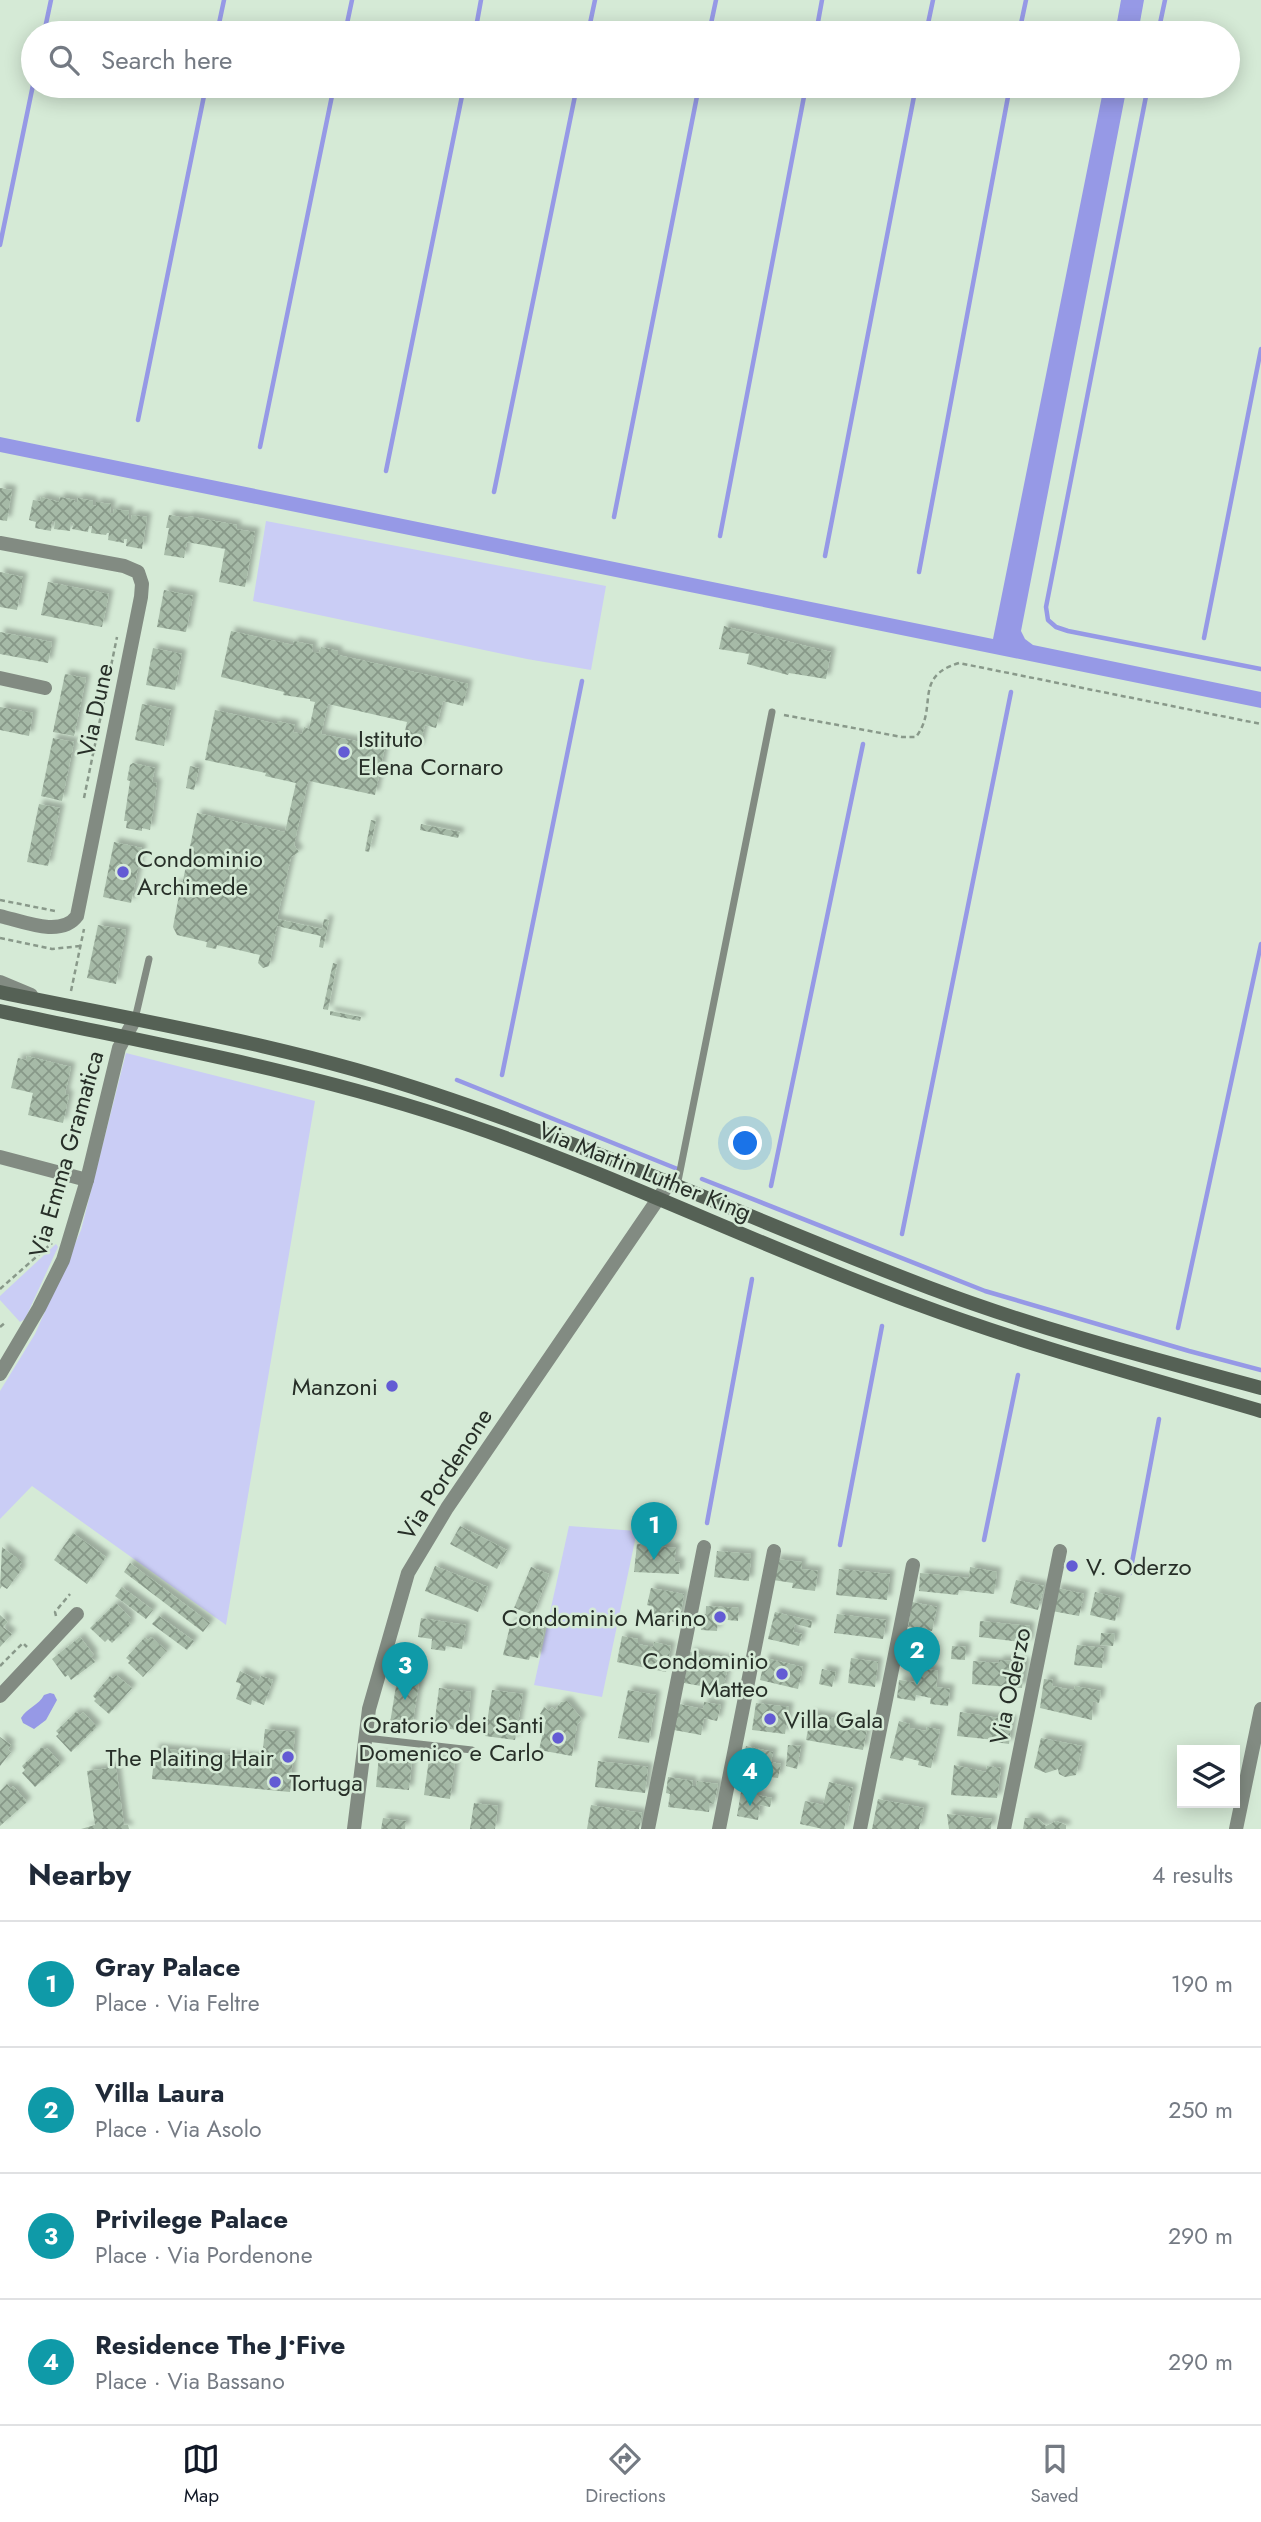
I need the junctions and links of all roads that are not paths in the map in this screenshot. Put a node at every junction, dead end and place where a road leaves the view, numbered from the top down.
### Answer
1 (0, 543) edge
2 (0, 678) edge
3 (45, 688) dead end
4 (772, 712) road end
5 (0, 916) edge
6 (149, 959) dead end
7 (0, 982) edge
8 (0, 992) edge
9 (45, 1001) junction
10 (0, 1011) edge
11 (135, 1019) junction
12 (125, 1038) junction
13 (0, 1157) edge
14 (87, 1180) junction
15 (673, 1185) junction
16 (657, 1199) junction
17 (0, 1374) edge
18 (1261, 1388) edge
19 (1261, 1411) edge
20 (704, 1547) dead end
21 (774, 1551) dead end
22 (1060, 1552) dead end
23 (913, 1565) dead end
24 (77, 1615) dead end
25 (0, 1696) edge
26 (1261, 1709) edge
27 (365, 1738) junction
28 (472, 1750) dead end
29 (354, 1829) edge
30 (648, 1829) edge
31 (719, 1829) edge
32 (860, 1829) edge
33 (1004, 1829) edge
34 (1236, 1829) edge

1 - 5 street, Via Dune
2 - 3 street
4 - 15 lane
6 - 11 lane
7 - 9 street
8 - 9 main road, Via Martin Luther King
9 - 11 main road, Via Martin Luther King
10 - 12 main road, Via Martin Luther King
11 - 12 street, Via Emma Gramatica
11 - 15 main road, Via Martin Luther King
12 - 14 street, Via Emma Gramatica
12 - 16 main road, Via Martin Luther King
13 - 14 street
14 - 17 street, Via Emma Gramatica
15 - 16 street, Via Pordenone
15 - 18 main road, Via Martin Luther King
16 - 19 main road, Via Martin Luther King
16 - 27 street, Via Pordenone
20 - 30 street
21 - 31 street
22 - 33 street, Via Oderzo
23 - 32 street
24 - 25 street
26 - 34 street
27 - 28 lane
27 - 29 street, Via Pordenone

